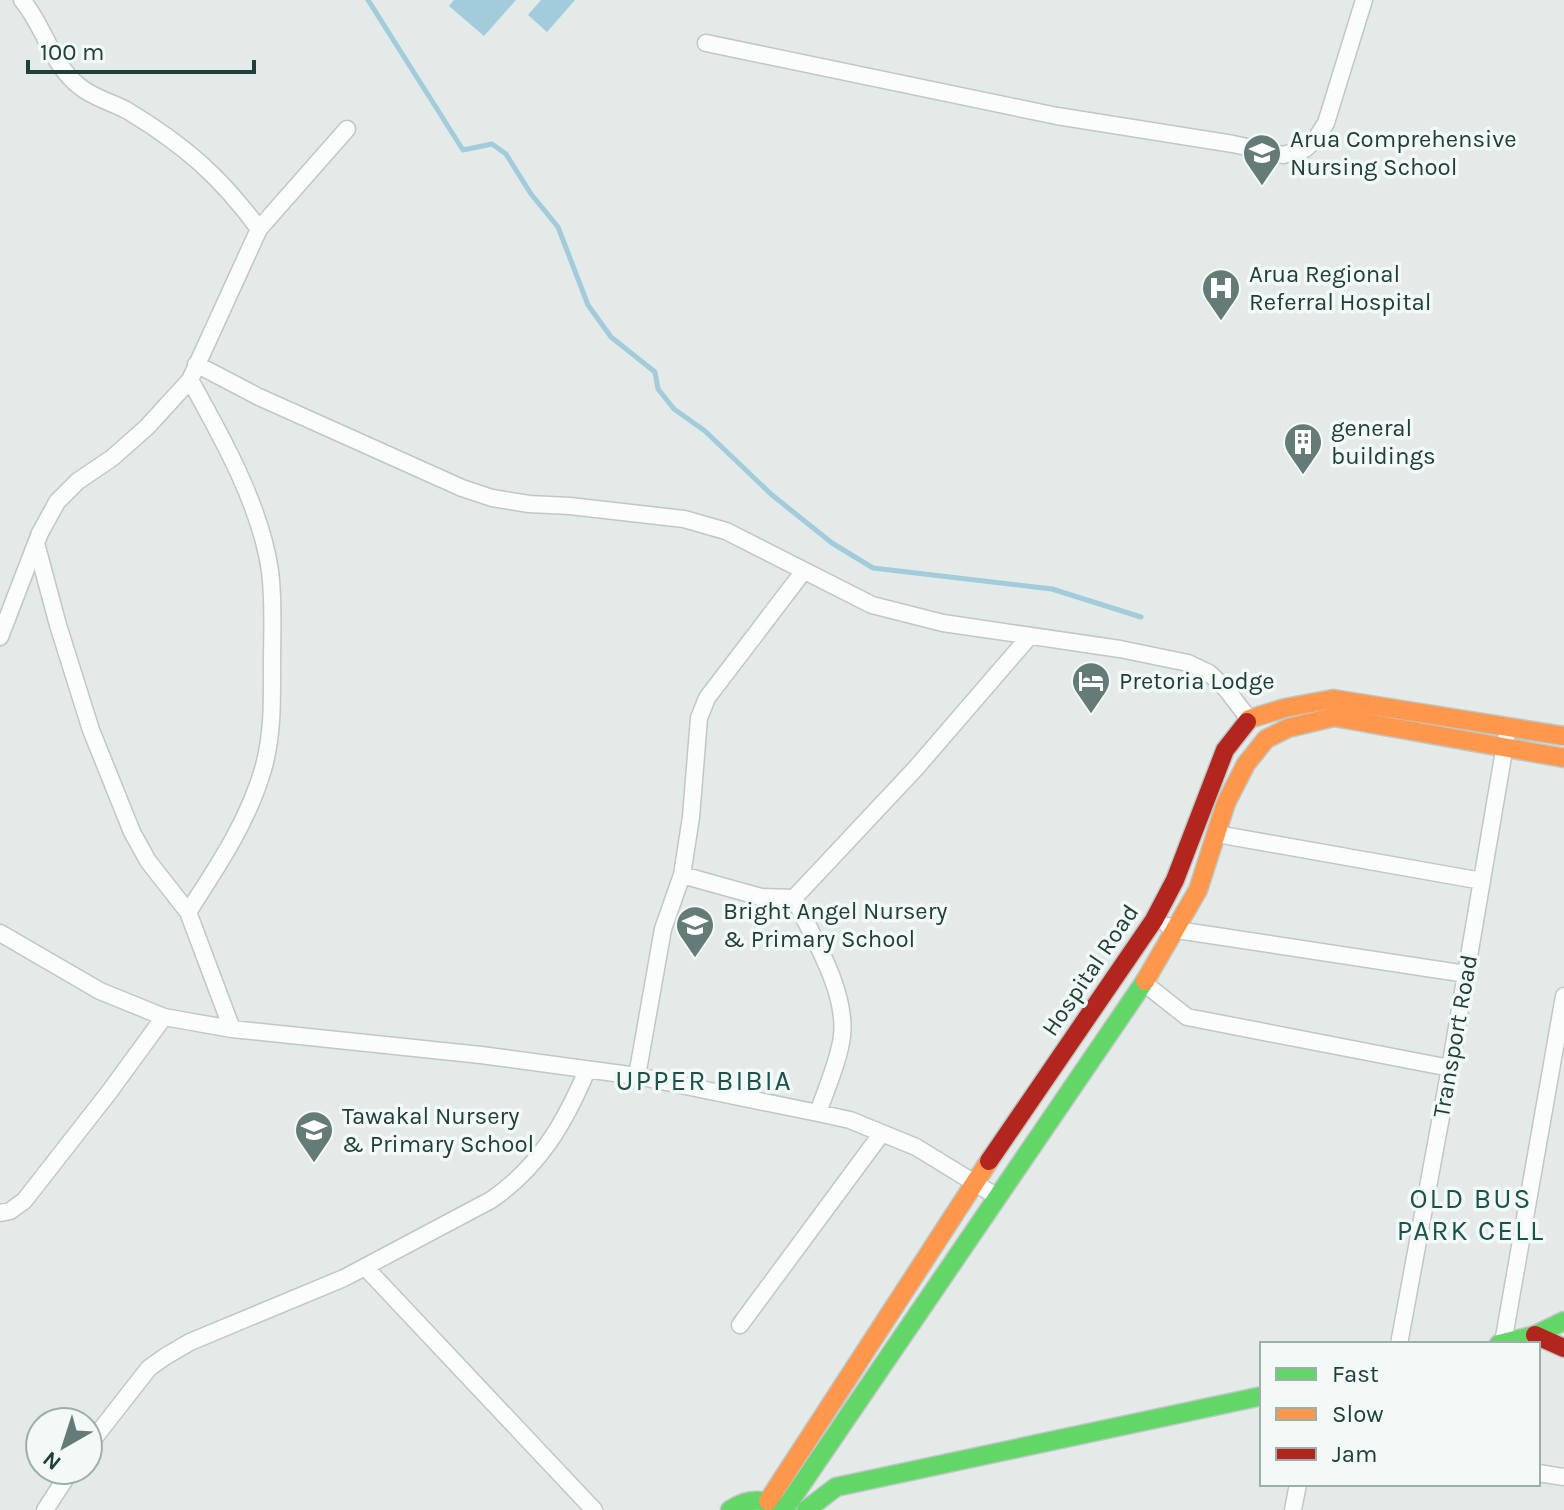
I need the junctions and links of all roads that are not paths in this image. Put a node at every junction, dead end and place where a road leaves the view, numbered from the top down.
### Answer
1 (22, 0) edge
2 (1364, 0) edge
3 (706, 43) dead end
4 (347, 129) dead end
5 (259, 229) junction
6 (196, 364) junction
7 (190, 380) junction
8 (36, 543) junction
9 (803, 572) junction
10 (0, 637) edge
11 (1029, 637) junction
12 (1249, 719) junction
13 (1507, 727) junction
14 (1564, 736) edge
15 (1505, 748) junction
16 (1564, 758) edge
17 (1217, 834) junction
18 (682, 875) junction
19 (1482, 881) junction
20 (794, 898) junction
21 (188, 912) junction
22 (1154, 920) junction
23 (1177, 930) junction
24 (0, 933) edge
25 (1466, 974) junction
26 (1144, 983) junction
27 (1564, 996) edge
28 (164, 1017) junction
29 (232, 1029) junction
30 (1450, 1068) junction
31 (587, 1070) junction
32 (637, 1076) junction
33 (818, 1113) junction
34 (882, 1133) junction
35 (975, 1181) junction
36 (996, 1196) junction
37 (5, 1212) edge
38 (0, 1230) edge
39 (365, 1267) junction
40 (1564, 1321) edge
41 (740, 1325) dead end
42 (1535, 1335) junction
43 (1399, 1342) edge
44 (1501, 1342) edge
45 (1509, 1342) edge
46 (1564, 1348) edge
47 (1260, 1396) edge
48 (104, 1426) edge
49 (1540, 1473) edge
50 (1564, 1477) edge
51 (61, 1486) edge
52 (1298, 1486) edge
53 (778, 1507) edge
54 (45, 1510) edge
55 (594, 1510) edge
56 (730, 1510) edge
57 (806, 1510) edge
58 (1293, 1510) edge

1 - 5 street
2 - 3 street
4 - 5 street
5 - 6 street
6 - 7 street
6 - 9 street
7 - 8 street
7 - 21 street
8 - 10 street
8 - 21 street
9 - 11 street
9 - 18 street
11 - 12 street
11 - 20 street
12 - 13 main road
12 - 22 main road, Hospital Road
13 - 14 main road
13 - 15 street, Transport Road
15 - 16 main road, Hospital Road
15 - 17 main road, Hospital Road
15 - 19 street, Transport Road
17 - 19 street
17 - 23 main road, Hospital Road
18 - 20 street
18 - 32 street
19 - 25 street, Transport Road
20 - 33 street
21 - 29 street
22 - 23 street
22 - 35 main road, Hospital Road
23 - 25 street
23 - 26 main road, Hospital Road
24 - 28 street
25 - 30 street, Transport Road
26 - 30 street
26 - 36 main road, Hospital Road
27 - 44 street
28 - 29 street
28 - 37 street
29 - 31 street
30 - 43 street, Transport Road
31 - 32 street
31 - 39 street
32 - 33 street
33 - 34 street
34 - 35 street
34 - 41 street
35 - 36 street
35 - 53 main road, Hospital Road
36 - 53 main road, Hospital Road
37 - 38 street
39 - 48 street
39 - 55 street
40 - 42 main road
42 - 45 main road
42 - 46 main road
47 - 57 main road
49 - 50 street
51 - 54 street
52 - 58 street
53 - 56 main road

